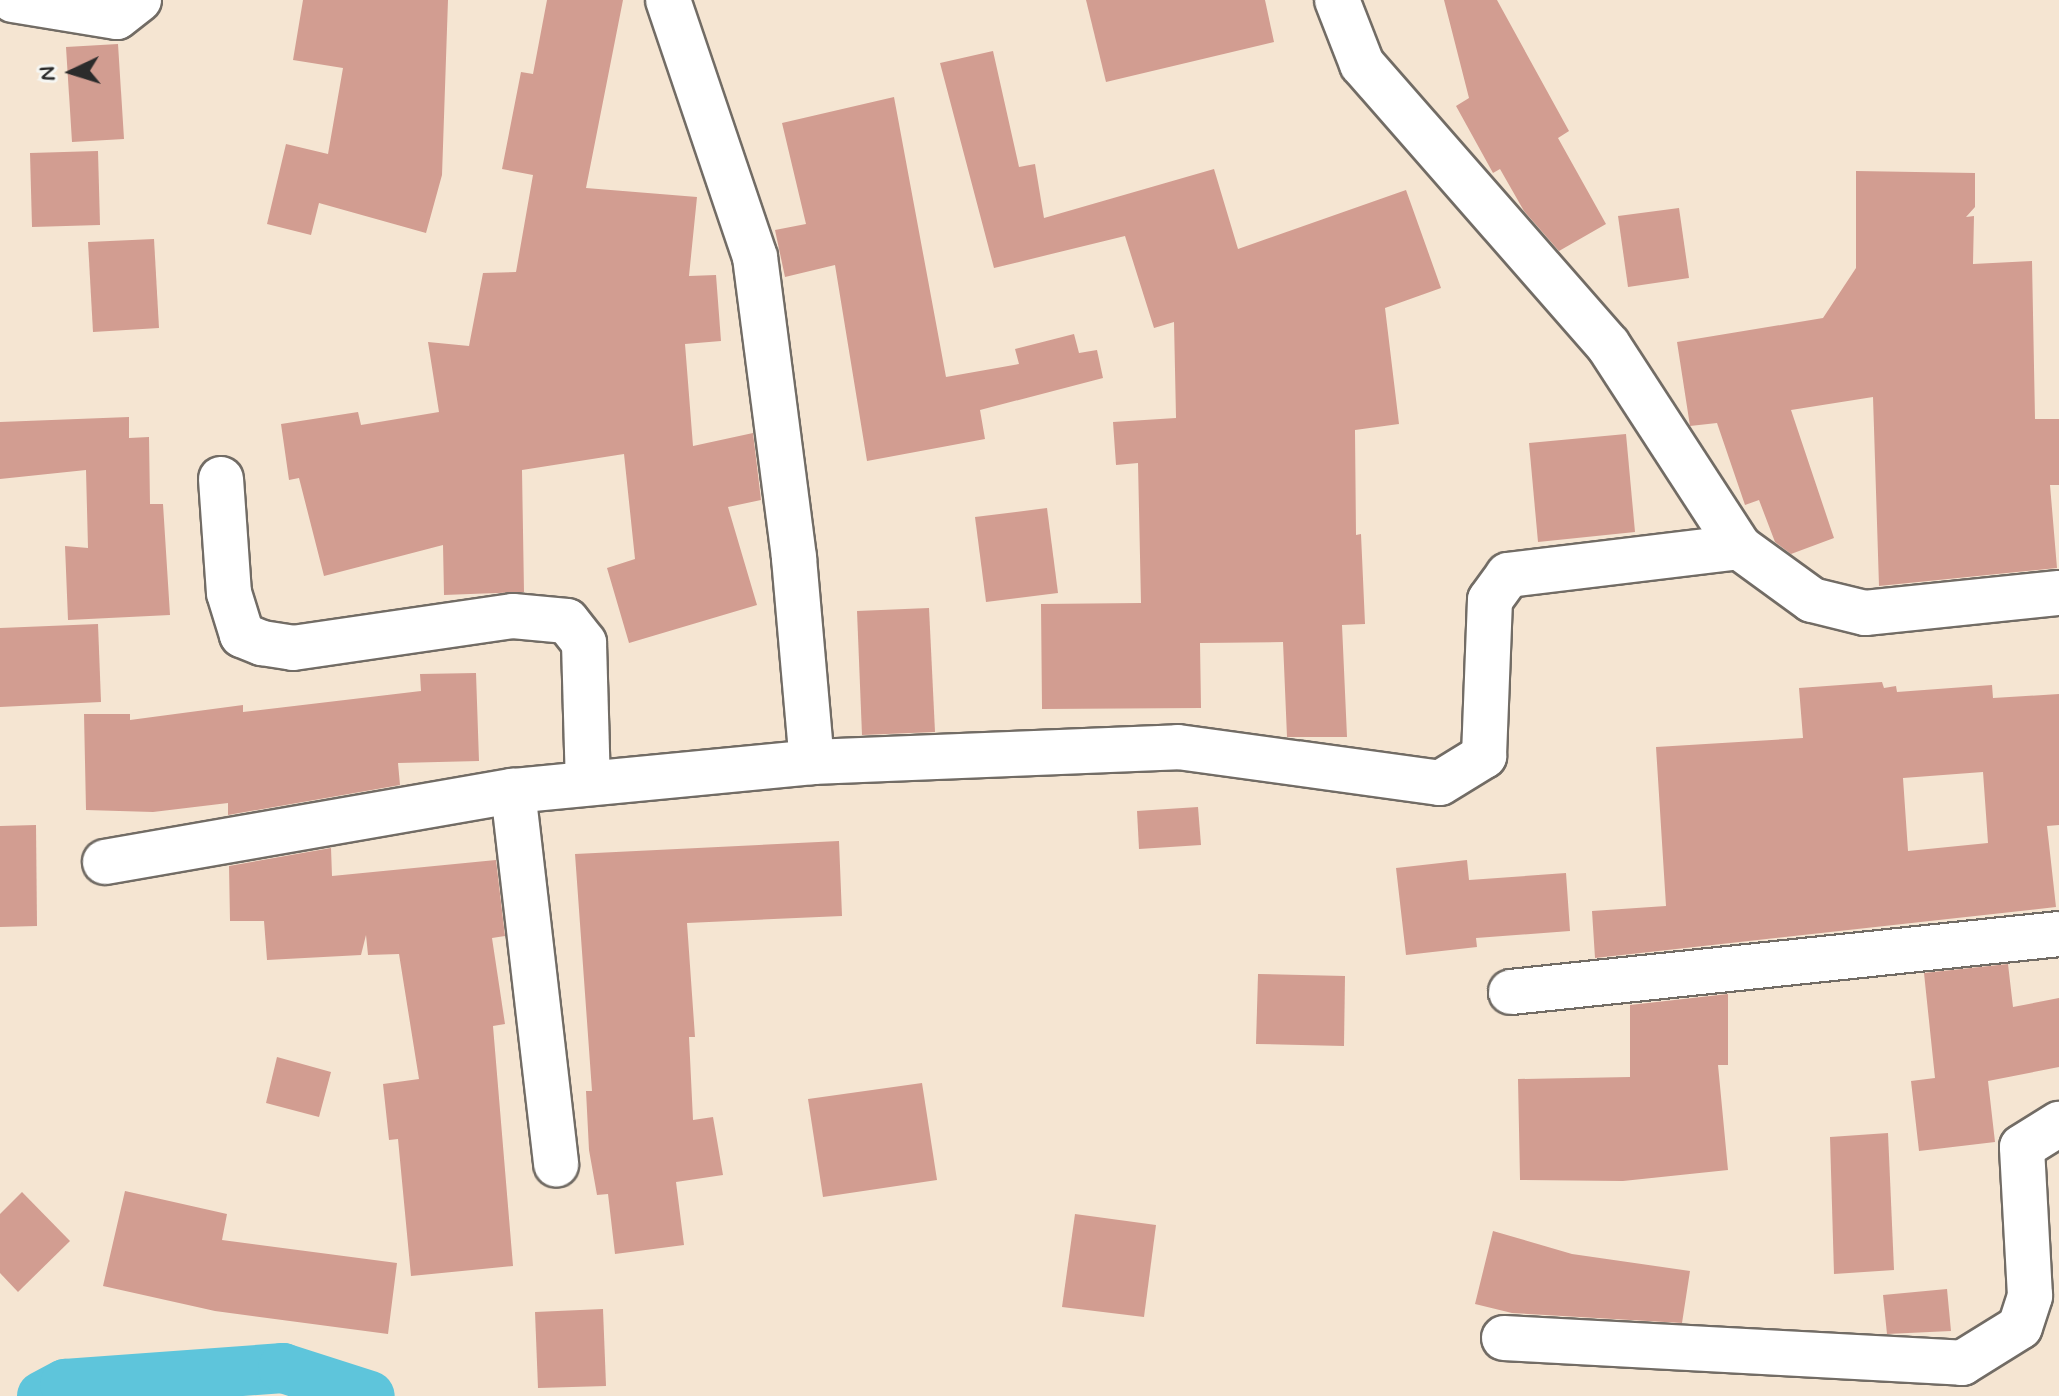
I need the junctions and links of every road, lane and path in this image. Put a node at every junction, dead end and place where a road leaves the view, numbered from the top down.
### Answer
1 (13, 0) edge
2 (139, 0) edge
3 (668, 0) edge
4 (1337, 0) edge
5 (221, 479) dead end
6 (1739, 547) junction
7 (2059, 593) edge
8 (812, 762) junction
9 (588, 783) junction
10 (513, 791) junction
11 (105, 862) dead end
12 (2059, 934) edge
13 (1511, 992) dead end
14 (2059, 1124) edge
15 (556, 1165) dead end
16 (1504, 1338) dead end

1 - 2 street
3 - 8 street
4 - 6 street
5 - 9 street
6 - 7 street
6 - 8 street
8 - 9 street
9 - 10 street
10 - 11 street
10 - 15 street
12 - 13 street
14 - 16 street

